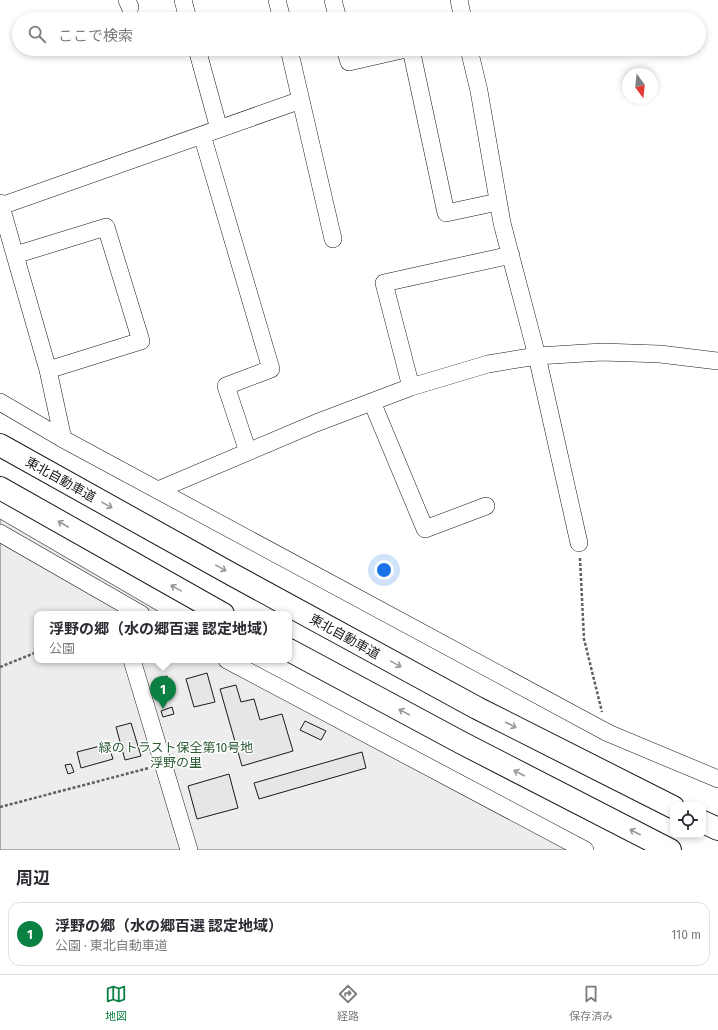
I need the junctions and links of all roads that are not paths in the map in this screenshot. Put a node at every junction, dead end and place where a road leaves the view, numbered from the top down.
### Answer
1 (183, 0) edge
2 (277, 0) edge
3 (333, 0) edge
4 (459, 0) edge
5 (186, 12) edge
6 (280, 12) edge
7 (336, 12) edge
8 (462, 12) edge
9 (199, 56) edge
10 (291, 56) edge
11 (347, 56) edge
12 (375, 56) edge
13 (412, 56) edge
14 (471, 56) edge
15 (301, 100) junction
16 (219, 129) junction
17 (202, 135) junction
18 (498, 202) junction
19 (0, 205) edge
20 (333, 239) dead end
21 (15, 255) junction
22 (511, 255) junction
23 (537, 356) junction
24 (718, 361) edge
25 (48, 370) junction
26 (411, 387) junction
27 (0, 402) edge
28 (372, 402) junction
29 (62, 439) junction
30 (0, 445) edge
31 (248, 452) junction
32 (0, 488) edge
33 (158, 490) junction
34 (486, 506) dead end
35 (0, 534) edge
36 (579, 543) road end
37 (116, 607) edge
38 (130, 611) edge
39 (218, 611) edge
40 (292, 652) edge
41 (133, 663) edge
42 (233, 663) edge
43 (718, 779) edge
44 (670, 805) edge
45 (706, 823) edge
46 (718, 829) edge
47 (189, 850) edge
48 (585, 850) edge
49 (670, 850) edge

1 - 5 street
2 - 6 street
3 - 7 street
4 - 8 street
9 - 16 street
10 - 15 street
11 - 12 street
13 - 18 street
14 - 18 street
15 - 16 street
15 - 20 street
16 - 17 street
17 - 19 street
17 - 31 street
18 - 22 street
19 - 21 street
21 - 25 street
21 - 25 street
22 - 23 street
22 - 26 street
23 - 24 street
23 - 26 street
23 - 36 street
25 - 29 street
26 - 28 street
27 - 29 street
28 - 31 street
28 - 34 street
29 - 33 street
30 -> 44 highway, 東北自動車道
31 - 33 street
39 -> 32 highway
33 - 43 street
35 - 37 street
37 - 38 street
49 -> 40 highway
41 - 47 street
42 - 48 street
45 - 46 highway

